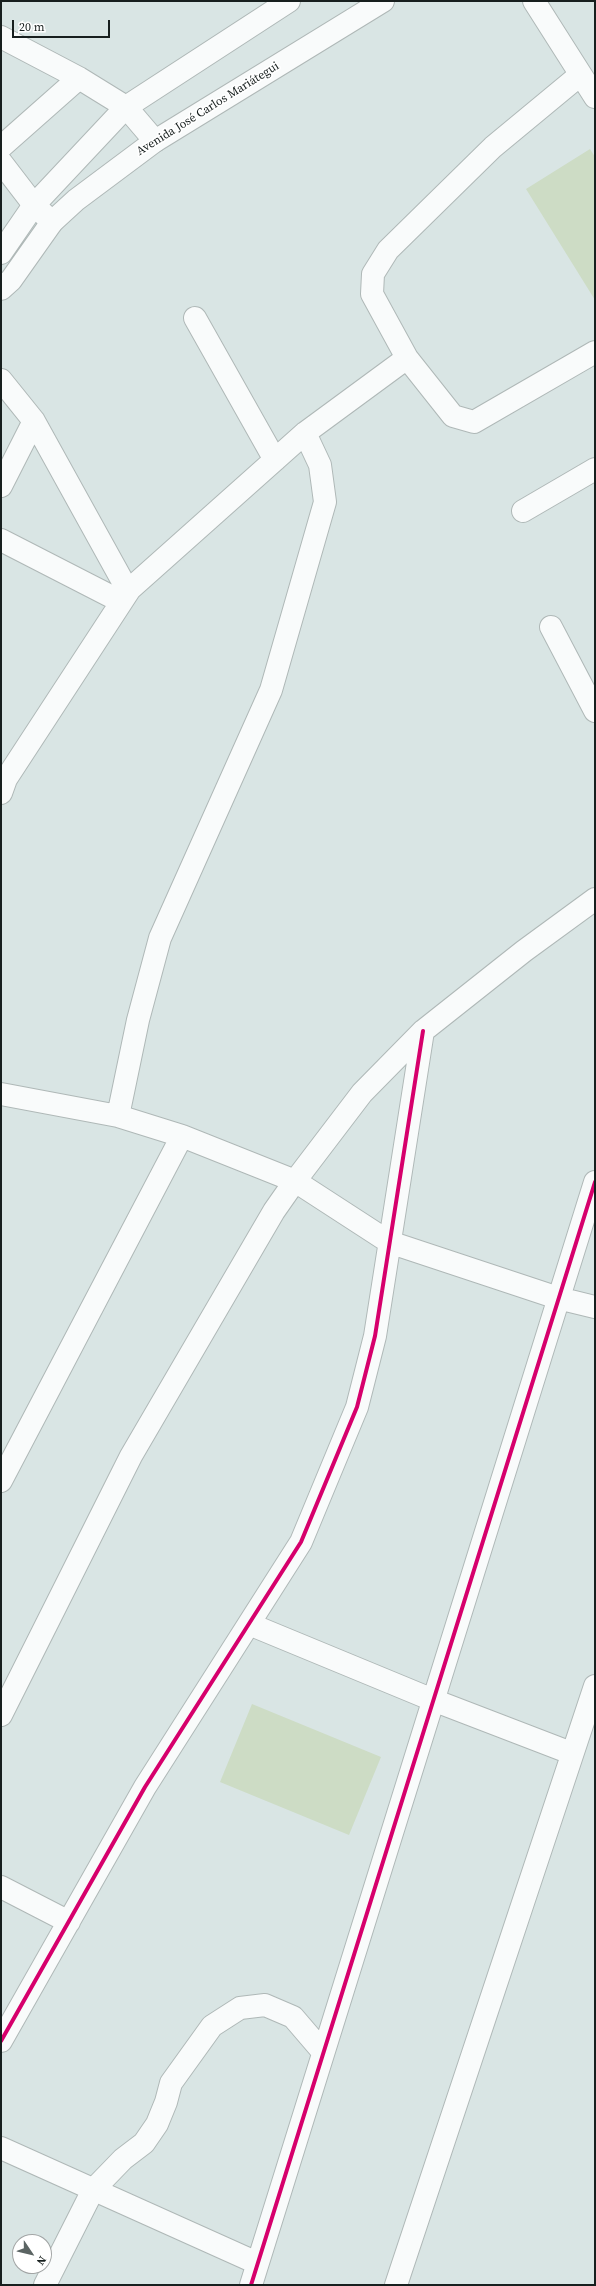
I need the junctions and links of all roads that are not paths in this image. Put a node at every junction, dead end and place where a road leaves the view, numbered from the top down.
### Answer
1 (289, 1) edge
2 (383, 1) edge
3 (534, 1) edge
4 (1, 38) edge
5 (580, 75) junction
6 (79, 78) junction
7 (595, 97) edge
8 (126, 107) junction
9 (155, 141) junction
10 (1, 147) edge
11 (1, 162) edge
12 (34, 205) junction
13 (52, 222) junction
14 (1, 253) edge
15 (1, 289) edge
16 (195, 318) dead end
17 (595, 352) edge
18 (407, 358) junction
19 (1, 380) edge
20 (34, 421) junction
21 (305, 433) junction
22 (275, 460) junction
23 (595, 469) edge
24 (1, 486) edge
25 (523, 511) dead end
26 (1, 540) edge
27 (124, 596) junction
28 (551, 627) dead end
29 (595, 711) edge
30 (1, 793) edge
31 (595, 899) edge
32 (423, 1030) junction
33 (1, 1094) edge
34 (118, 1116) junction
35 (182, 1136) junction
36 (294, 1181) junction
37 (595, 1182) edge
38 (389, 1242) junction
39 (558, 1298) junction
40 (595, 1307) edge
41 (1, 1481) edge
42 (249, 1624) junction
43 (595, 1686) edge
44 (433, 1700) junction
45 (1, 1715) edge
46 (571, 1753) junction
47 (1, 1887) edge
48 (69, 1922) junction
49 (1, 2041) edge
50 (323, 2052) junction
51 (1, 2148) edge
52 (93, 2190) junction
53 (257, 2262) junction
54 (45, 2285) edge
55 (251, 2285) edge
56 (396, 2285) edge

1 - 8 street
2 - 9 street, Avenida José Carlos Mariátegui
3 - 5 street
4 - 6 street
5 - 7 street
5 - 18 street
6 - 8 street
6 - 10 street
8 - 9 street
8 - 12 street
9 - 13 street, Avenida José Carlos Mariátegui
11 - 12 street
12 - 13 street
12 - 14 street
13 - 15 street, Avenida José Carlos Mariátegui
16 - 22 street
17 - 18 street
18 - 21 street
19 - 20 street
20 - 24 street
20 - 27 street
21 - 22 street
21 - 34 street
22 - 27 street
23 - 25 street
26 - 27 street
27 - 30 street
28 - 29 street
31 - 32 street
32 - 36 street
32 - 38 street
33 - 34 street
34 - 35 street
35 - 36 street
35 - 41 street
36 - 38 street
36 - 45 street
37 - 39 street
38 - 39 street
38 - 42 street
39 - 40 street
39 - 44 street
42 - 44 street
42 - 48 street
43 - 46 street
44 - 46 street
44 - 50 street
46 - 56 street
47 - 48 street
48 - 49 street
50 - 52 street
50 - 53 street
51 - 52 street
52 - 53 street
52 - 54 street
53 - 55 street

